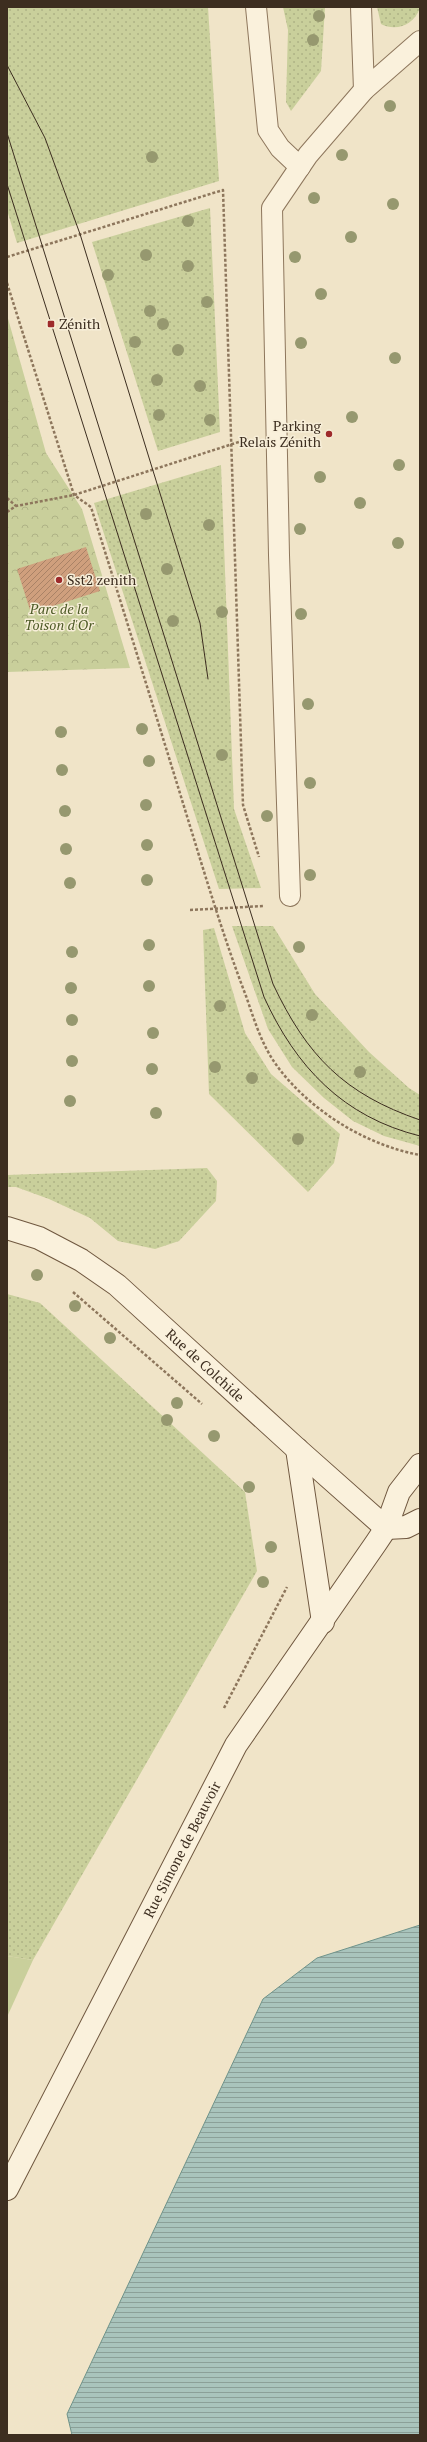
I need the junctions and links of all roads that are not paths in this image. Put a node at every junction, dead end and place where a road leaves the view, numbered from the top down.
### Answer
1 (256, 7) edge
2 (361, 7) edge
3 (420, 40) edge
4 (364, 90) junction
5 (300, 166) junction
6 (290, 896) road end
7 (7, 1228) edge
8 (297, 1449) junction
9 (420, 1465) edge
10 (420, 1520) edge
11 (386, 1528) junction
12 (323, 1622) junction
13 (7, 2189) edge

1 - 5 lane
2 - 4 lane
3 - 4 lane
4 - 5 lane
5 - 6 lane
7 - 8 street, Rue de Colchide
8 - 11 street, Rue de Colchide
8 - 12 street
9 - 11 street, Rue Simone de Beauvoir
10 - 11 street
11 - 12 street, Rue Simone de Beauvoir
12 - 13 street, Rue Simone de Beauvoir

